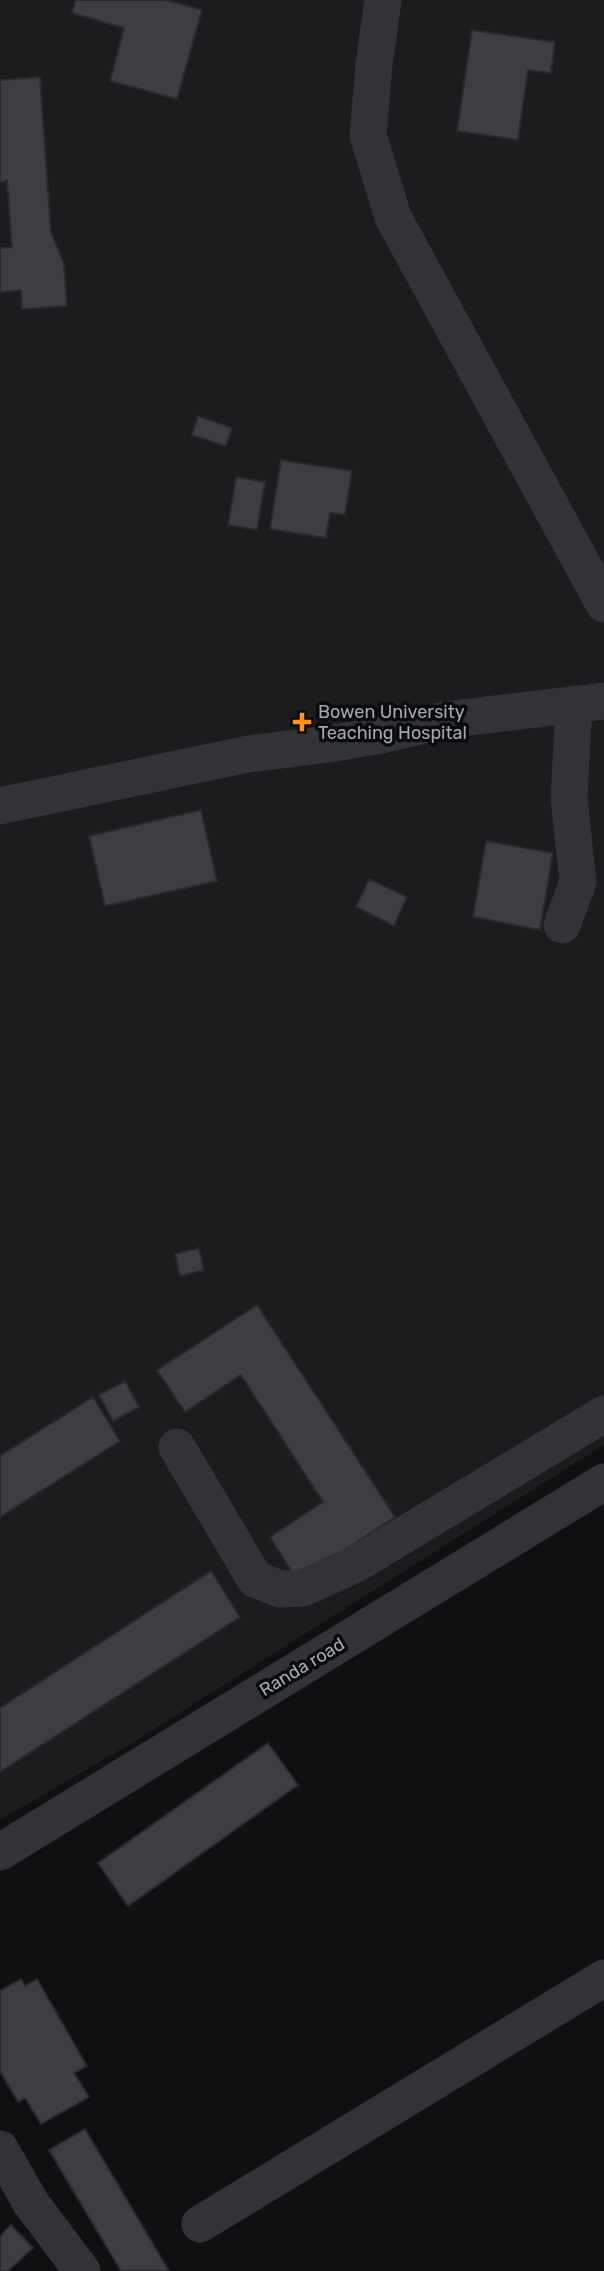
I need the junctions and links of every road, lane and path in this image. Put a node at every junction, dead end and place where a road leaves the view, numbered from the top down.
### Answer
1 (383, 0) edge
2 (604, 604) edge
3 (589, 703) edge
4 (0, 806) edge
5 (562, 925) dead end
6 (604, 1414) edge
7 (177, 1447) dead end
8 (604, 1482) edge
9 (0, 1852) edge
10 (604, 1978) edge
11 (0, 2149) edge
12 (200, 2224) dead end
13 (82, 2271) edge

1 - 2 street
3 - 4 street
3 - 5 street
6 - 7 street
8 - 9 street, Randa road
10 - 12 street
11 - 13 street

